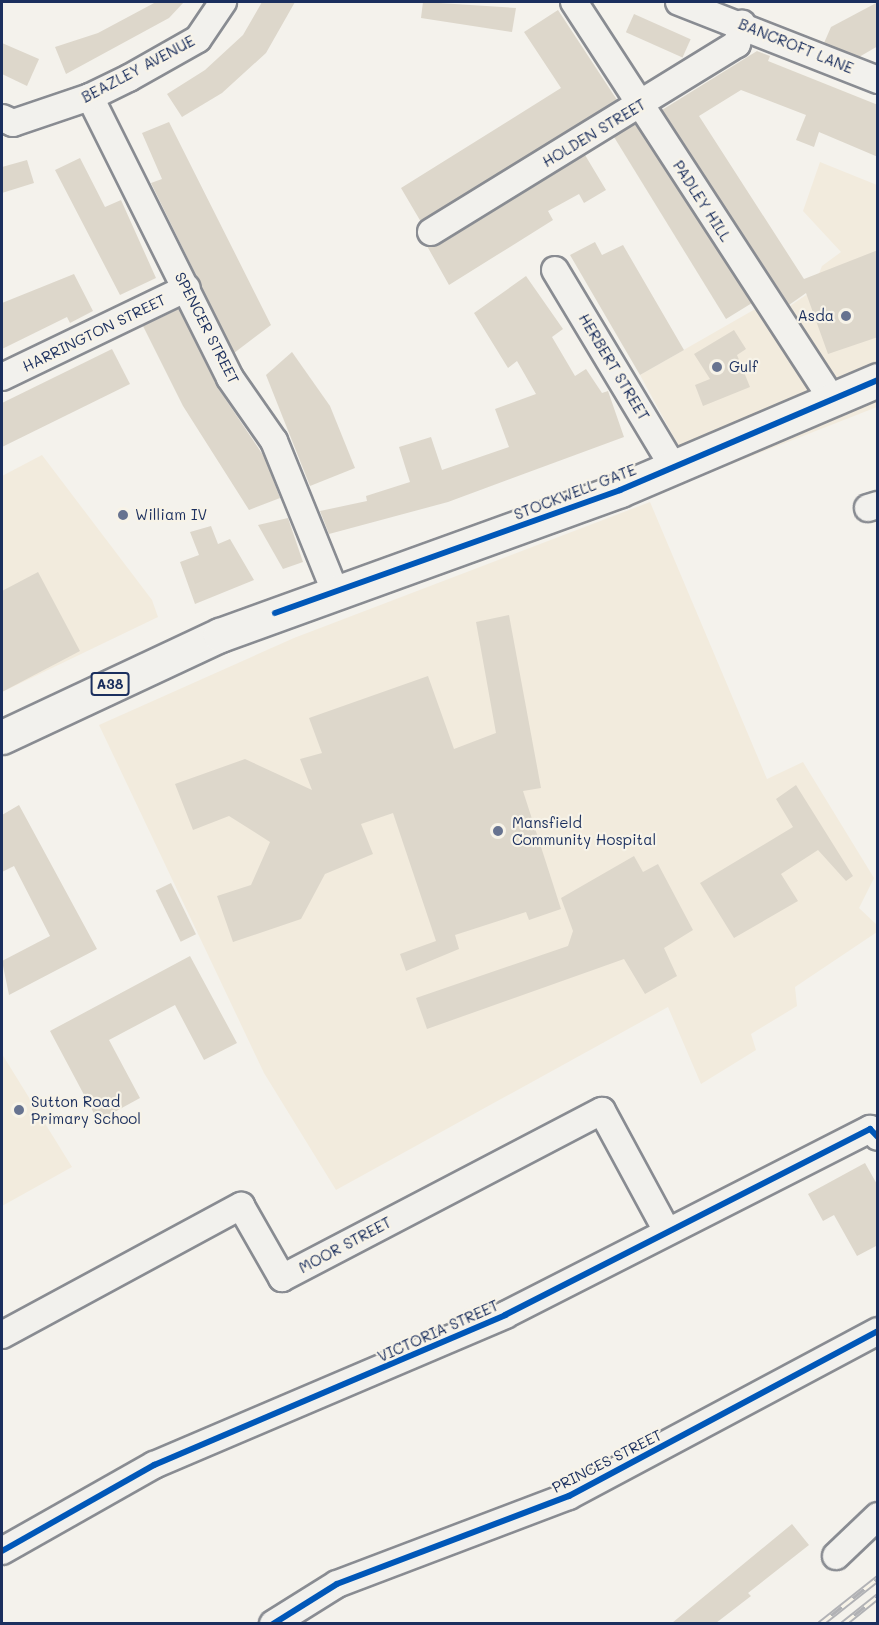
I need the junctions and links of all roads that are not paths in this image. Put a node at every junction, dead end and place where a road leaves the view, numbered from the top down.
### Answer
1 (223, 2) edge
2 (574, 2) edge
3 (680, 2) edge
4 (742, 24) junction
5 (878, 80) edge
6 (90, 97) junction
7 (640, 105) junction
8 (2, 118) edge
9 (432, 232) dead end
10 (555, 270) dead end
11 (187, 288) junction
12 (2, 377) edge
13 (878, 380) edge
14 (831, 399) junction
15 (672, 465) junction
16 (335, 591) junction
17 (2, 737) edge
18 (878, 1137) edge
19 (667, 1231) junction
20 (878, 1331) edge
21 (2, 1335) edge
22 (878, 1516) edge
23 (2, 1551) edge
24 (836, 1556) dead end
25 (273, 1623) edge

1 - 6 street, BEAZLEY AVENUE
2 - 7 street, PADLEY HILL
3 - 4 street, BANCROFT LANE
4 - 5 street, BANCROFT LANE
4 - 7 street, HOLDEN STREET
6 - 8 street, BEAZLEY AVENUE
6 - 11 street, SPENCER STREET
7 - 9 street, HOLDEN STREET
7 - 14 street, PADLEY HILL
10 - 15 street, HERBERT STREET
11 - 12 street, HARRINGTON STREET
11 - 16 street, SPENCER STREET
13 - 14 highway, STOCKWELL GATE / A38
14 - 15 highway, STOCKWELL GATE / A38
15 - 16 highway, STOCKWELL GATE / A38
16 - 17 highway, STOCKWELL GATE / A38
18 - 19 street, VICTORIA STREET
19 - 21 street, MOOR STREET
19 - 23 street, VICTORIA STREET
20 - 25 street, PRINCES STREET
22 - 24 street

